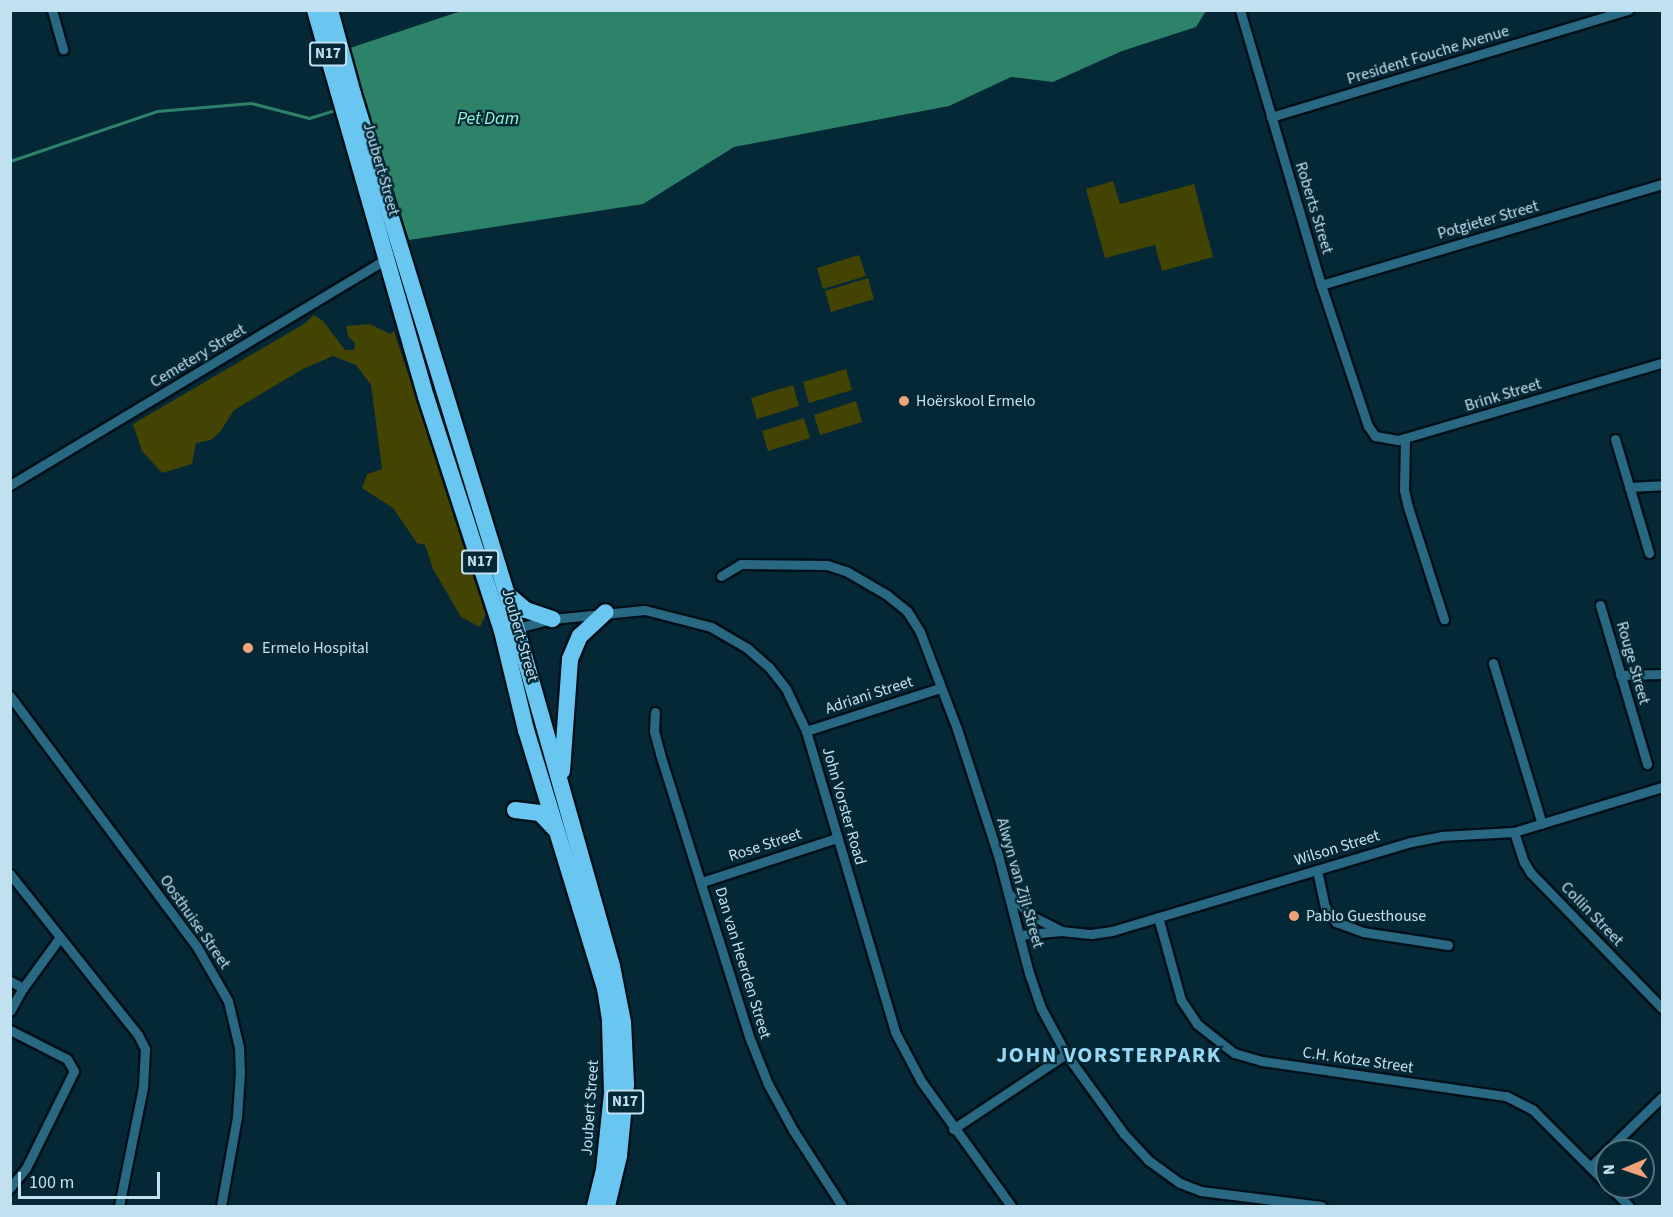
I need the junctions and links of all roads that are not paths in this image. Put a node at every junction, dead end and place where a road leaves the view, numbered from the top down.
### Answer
1 (52, 10) edge
2 (315, 10) edge
3 (330, 10) edge
4 (1240, 10) edge
5 (1628, 10) edge
6 (63, 50) dead end
7 (347, 96) junction
8 (1271, 117) junction
9 (1662, 184) edge
10 (394, 255) junction
11 (1322, 285) junction
12 (1662, 363) edge
13 (1364, 413) joint
14 (1405, 438) junction
15 (1615, 439) dead end
16 (10, 485) edge
17 (1662, 485) edge
18 (1629, 487) junction
19 (1649, 554) dead end
20 (721, 576) dead end
21 (507, 594) junction
22 (1600, 604) dead end
23 (606, 612) junction
24 (552, 619) junction
25 (1444, 619) dead end
26 (509, 629) junction
27 (1493, 663) dead end
28 (1662, 674) edge
29 (1620, 675) junction
30 (567, 683) junction
31 (940, 688) junction
32 (10, 696) edge
33 (655, 712) dead end
34 (541, 719) junction
35 (806, 730) junction
36 (1647, 764) dead end
37 (562, 782) junction
38 (1662, 787) edge
39 (515, 810) dead end
40 (1542, 824) junction
41 (557, 831) junction
42 (1515, 832) junction
43 (837, 838) junction
44 (1317, 870) junction
45 (10, 874) edge
46 (702, 882) junction
47 (1008, 893) junction
48 (1158, 917) junction
49 (1061, 931) junction
50 (1020, 935) junction
51 (60, 937) junction
52 (1448, 945) dead end
53 (10, 981) edge
54 (23, 988) junction
55 (1662, 1008) edge
56 (10, 1011) edge
57 (10, 1030) edge
58 (1066, 1054) junction
59 (1662, 1097) edge
60 (953, 1129) junction
61 (1590, 1167) junction
62 (1595, 1172) edge
63 (10, 1188) edge
64 (118, 1206) edge
65 (221, 1206) edge
66 (595, 1206) edge
67 (607, 1206) edge
68 (842, 1206) edge
69 (1011, 1206) edge
70 (1321, 1206) edge

1 - 6 street
2 - 7 highway, Joubert Street / N17
3 - 7 highway, Joubert Street / N17
4 - 8 street, Roberts Street
5 - 8 street, President Fouche Avenue
7 - 10 highway, Joubert Street / N17
8 - 11 street, Roberts Street
9 - 11 street, Potgieter Street
10 - 16 street, Cemetery Street
10 - 21 highway, Joubert Street / N17
10 - 26 highway, Joubert Street / N17
11 - 13 street, Roberts Street
12 - 14 street, Brink Street
13 - 14 street, Brink Street
14 - 25 street
15 - 18 street
17 - 18 street
18 - 19 street
20 - 31 street, Alwyn van Zijl Street
21 - 24 highway
21 - 26 highway, Joubert Street / N17
22 - 29 street, Rouge Street
23 - 24 street, John Vorster Road
23 - 30 highway
23 - 35 street, John Vorster Road
24 - 26 street, John Vorster Road
26 - 34 highway, Joubert Street / N17
26 - 41 highway, Joubert Street / N17
27 - 40 street
28 - 29 street
29 - 36 street, Rouge Street
30 - 34 highway
30 - 37 highway
31 - 35 street, Adriani Street
31 - 47 street, Alwyn van Zijl Street
32 - 65 street, Oosthuise Street
33 - 46 street, Dan van Heerden Street
34 - 37 highway, Joubert Street / N17
35 - 43 street, John Vorster Road
37 - 67 highway, Joubert Street / N17
38 - 40 street, Wilson Street
39 - 41 highway
40 - 42 street, Wilson Street
41 - 66 highway, Joubert Street / N17
42 - 44 street, Wilson Street
42 - 55 street, Collin Street
43 - 46 street, Rose Street
43 - 60 street, John Vorster Road
44 - 48 street, Wilson Street
44 - 52 street
45 - 51 street
46 - 68 street, Dan van Heerden Street
47 - 49 street
47 - 50 street, Alwyn van Zijl Street
48 - 49 street, Wilson Street
48 - 61 street, C.H. Kotze Street
49 - 50 street, Wilson Street
50 - 58 street, Alwyn van Zijl Street
51 - 54 street
51 - 64 street
53 - 54 street
54 - 56 street
57 - 63 street
58 - 60 street
58 - 70 street, Alwyn van Zijl Street
59 - 61 street
60 - 69 street, John Vorster Road
61 - 62 street, C.H. Kotze Street

